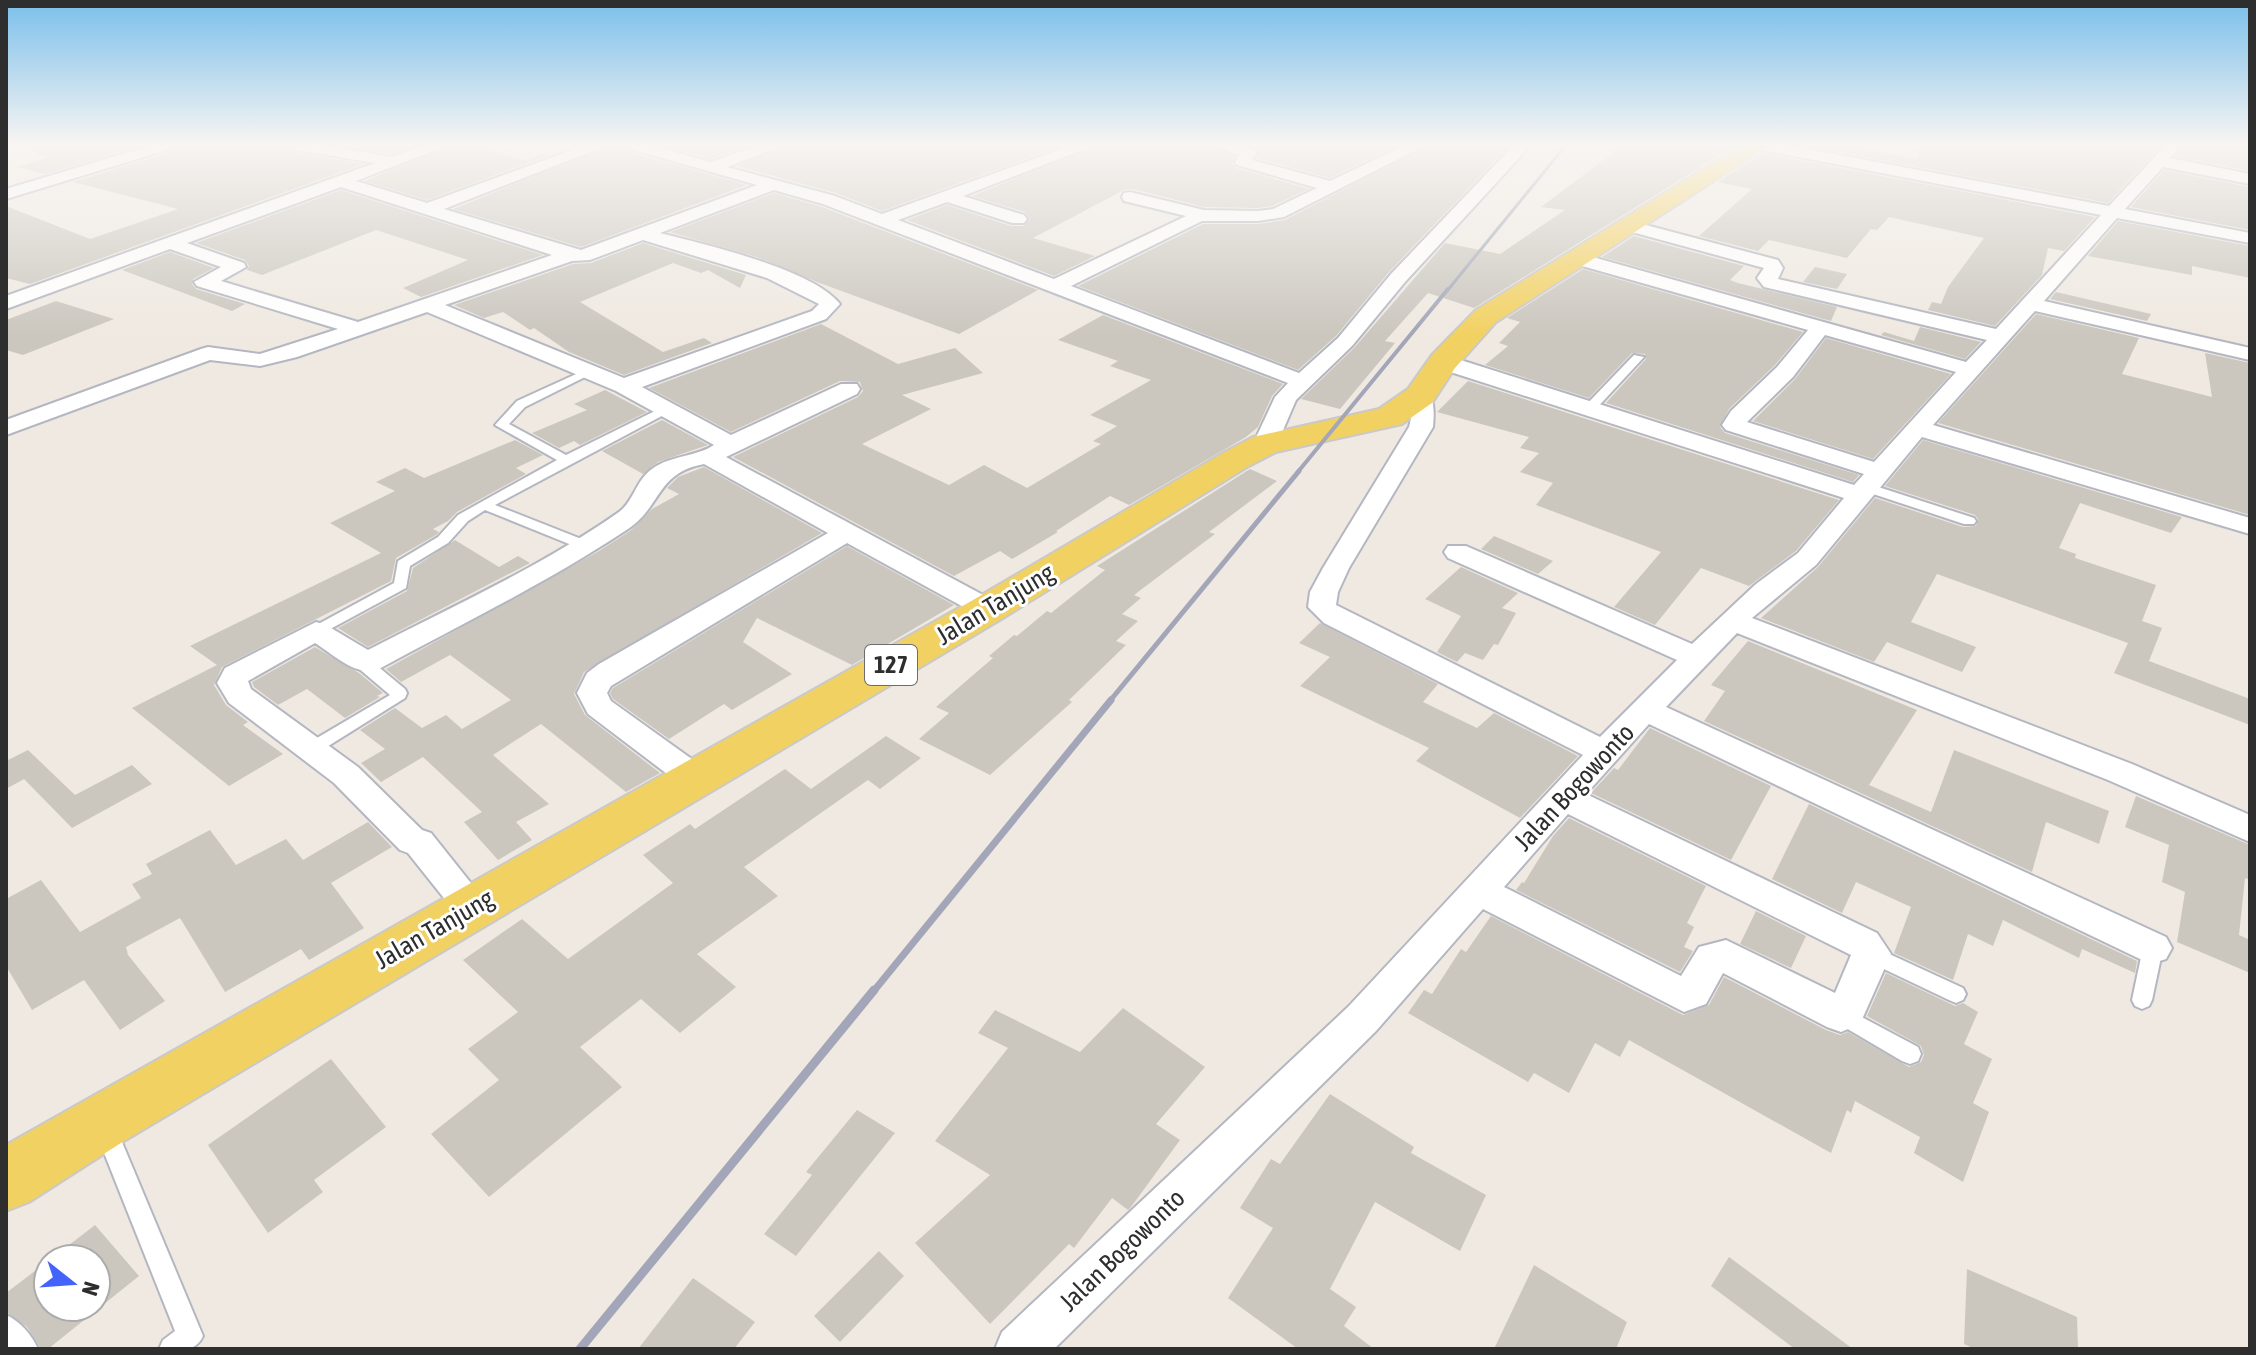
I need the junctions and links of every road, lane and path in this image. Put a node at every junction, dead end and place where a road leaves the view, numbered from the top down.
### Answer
1 (282, 208) edge
2 (712, 208) edge
3 (847, 208) edge
4 (913, 208) edge
5 (984, 208) edge
6 (1176, 208) edge
7 (1286, 208) edge
8 (1464, 208) edge
9 (1655, 208) edge
10 (2095, 208) edge
11 (2118, 208) edge
12 (428, 209) edge
13 (2115, 212) junction
14 (1203, 215) junction
15 (1018, 219) dead end
16 (882, 220) junction
17 (1627, 225) junction
18 (646, 235) junction
19 (2250, 238) edge
20 (177, 246) junction
21 (570, 255) junction
22 (1575, 258) junction
23 (1056, 286) junction
24 (6, 287) edge
25 (31, 294) junction
26 (6, 303) edge
27 (2031, 304) junction
28 (427, 305) junction
29 (1821, 327) junction
30 (359, 329) junction
31 (2002, 337) junction
32 (2250, 354) edge
33 (1638, 357) dead end
34 (1972, 370) junction
35 (585, 373) junction
36 (1432, 379) junction
37 (1304, 382) junction
38 (624, 386) junction
39 (849, 389) dead end
40 (1590, 408) junction
41 (667, 410) junction
42 (6, 428) edge
43 (1920, 429) junction
44 (1265, 444) junction
45 (721, 450) junction
46 (566, 460) junction
47 (1869, 485) junction
48 (484, 505) junction
49 (1969, 521) dead end
50 (2250, 526) edge
51 (848, 532) junction
52 (584, 545) junction
53 (1457, 552) dead end
54 (988, 609) junction
55 (1732, 621) junction
56 (316, 631) junction
57 (1698, 658) junction
58 (363, 663) junction
59 (1646, 710) junction
60 (311, 749) junction
61 (1604, 752) junction
62 (695, 778) junction
63 (1563, 797) junction
64 (2250, 829) edge
65 (1478, 890) junction
66 (472, 907) junction
67 (2155, 940) joint
68 (1872, 954) junction
69 (1956, 994) dead end
70 (2142, 1000) dead end
71 (1841, 1015) junction
72 (1910, 1054) dead end
73 (102, 1121) junction
74 (6, 1180) edge
75 (6, 1328) edge
76 (25, 1349) edge
77 (172, 1349) edge
78 (1019, 1349) edge

1 - 20 street
2 - 18 street
3 - 16 street
4 - 16 street
5 - 15 street
6 - 14 street
7 - 14 street
8 - 37 street
9 - 17 main road, Jalan Tanjung / 127
10 - 13 street
11 - 13 street, Jalan Bogowonto
12 - 21 street
13 - 19 street
13 - 27 street, Jalan Bogowonto
14 - 23 street
16 - 23 street
17 - 22 main road, Jalan Tanjung / 127
17 - 31 street
18 - 21 street
18 - 38 street
20 - 25 street
20 - 30 street
21 - 28 street
22 - 29 street
22 - 36 main road, Jalan Tanjung / 127
23 - 37 street
24 - 25 street
25 - 26 street
27 - 31 street, Jalan Bogowonto
27 - 32 street
28 - 30 street
28 - 35 street
29 - 34 street
29 - 47 street
30 - 42 street
31 - 34 street, Jalan Bogowonto
33 - 40 lane
34 - 43 street, Jalan Bogowonto
35 - 38 street
35 - 46 lane
36 - 40 street
36 - 44 main road, Jalan Tanjung / 127
36 - 61 street
37 - 44 street
38 - 41 street
39 - 45 street
40 - 47 street
41 - 45 street
41 - 46 lane
43 - 47 street, Jalan Bogowonto
43 - 50 street
44 - 54 main road, Jalan Tanjung / 127
45 - 51 street
45 - 52 street
46 - 48 lane
47 - 49 lane
47 - 55 street, Jalan Bogowonto
48 - 52 lane
48 - 56 lane
51 - 54 street
51 - 62 street
52 - 58 street
53 - 57 street
54 - 62 main road, Jalan Tanjung / 127
55 - 57 street, Jalan Bogowonto
55 - 64 street
56 - 58 street
56 - 60 street
57 - 59 street, Jalan Bogowonto
58 - 60 lane
59 - 61 street, Jalan Bogowonto
59 - 67 street
60 - 66 street
61 - 63 street, Jalan Bogowonto
62 - 66 main road, Jalan Tanjung / 127
63 - 65 street, Jalan Bogowonto
63 - 68 street
65 - 71 street
65 - 78 street, Jalan Bogowonto
66 - 73 main road, Jalan Tanjung / 127
67 - 70 lane
68 - 69 lane
68 - 71 street
71 - 72 lane
73 - 74 main road, Jalan Tanjung / 127
73 - 77 lane
75 - 76 lane

